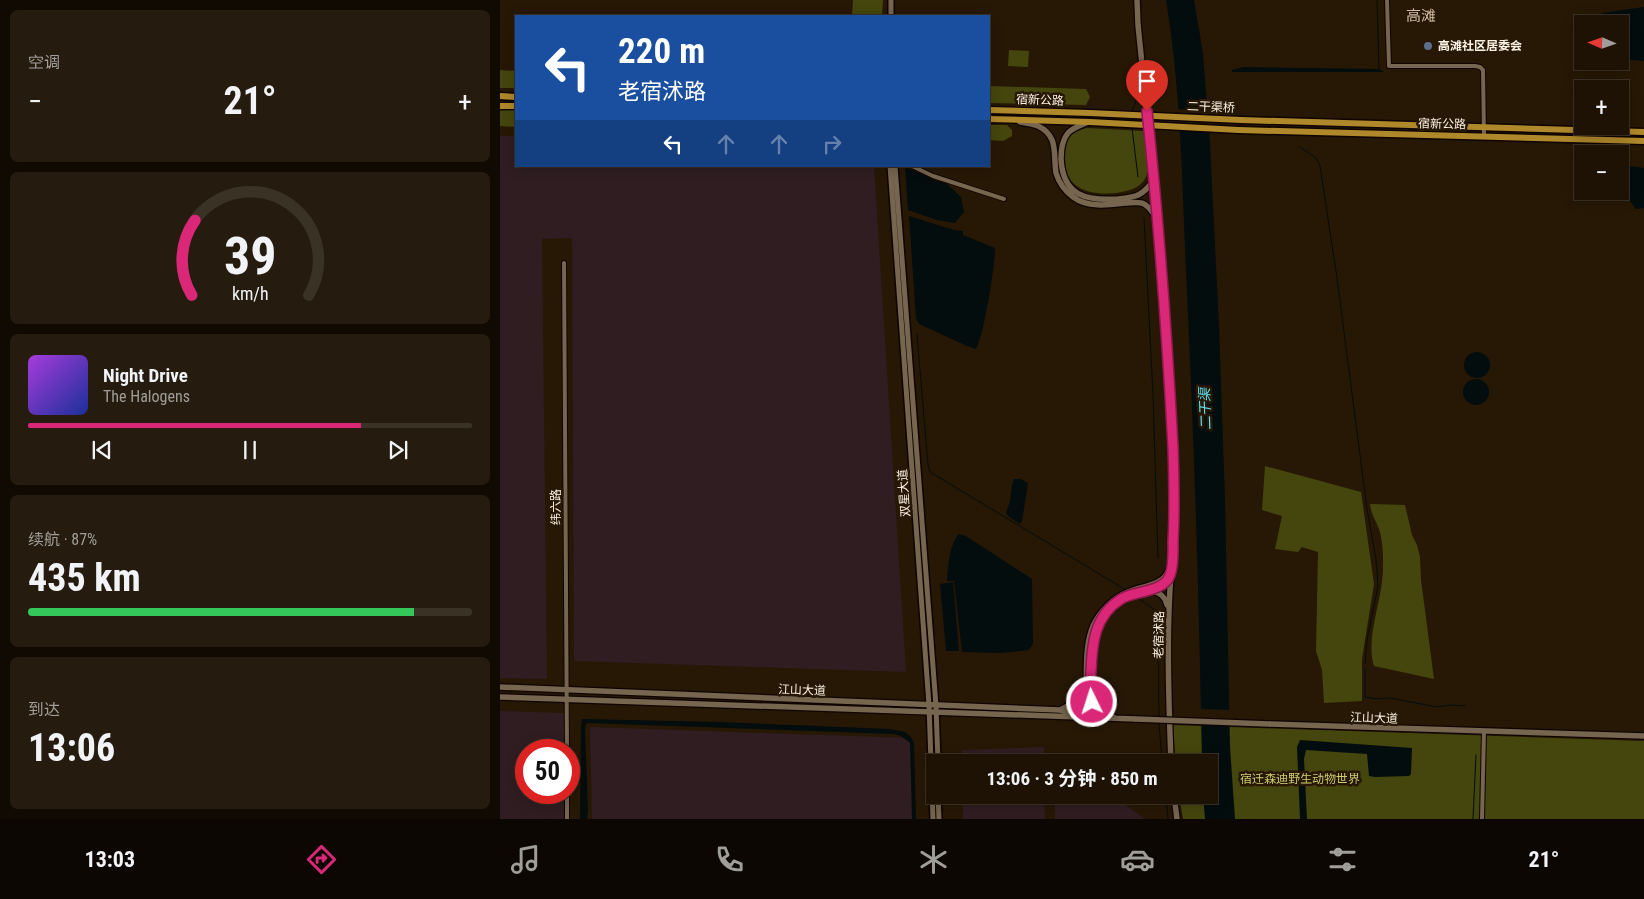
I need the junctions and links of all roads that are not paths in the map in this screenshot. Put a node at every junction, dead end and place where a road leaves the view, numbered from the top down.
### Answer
1 (891, 0) edge
2 (1137, 0) edge
3 (1387, 0) edge
4 (891, 15) edge
5 (500, 96) edge
6 (515, 97) edge
7 (500, 106) edge
8 (515, 106) edge
9 (990, 110) edge
10 (1090, 113) joint
11 (990, 119) edge
12 (1008, 119) junction
13 (1241, 120) joint
14 (1089, 122) junction
15 (1484, 127) junction
16 (1238, 130) joint
17 (1644, 132) edge
18 (1484, 136) junction
19 (1644, 141) edge
20 (890, 167) edge
21 (895, 167) edge
22 (914, 167) edge
23 (1154, 180) junction
24 (1004, 199) dead end
25 (1158, 220) junction
26 (564, 263) dead end
27 (1173, 552) junction
28 (1170, 576) junction
29 (1149, 590) junction
30 (1169, 614) junction
31 (500, 687) edge
32 (567, 689) junction
33 (500, 697) edge
34 (567, 700) junction
35 (933, 706) junction
36 (1060, 710) junction
37 (933, 713) junction
38 (1103, 719) junction
39 (1119, 720) junction
40 (1484, 732) junction
41 (1644, 736) edge
42 (567, 739) edge
43 (937, 754) edge
44 (1171, 754) edge
45 (567, 804) edge
46 (938, 804) edge
47 (1175, 804) edge
48 (567, 819) edge
49 (933, 819) edge
50 (939, 819) edge
51 (1177, 819) edge
52 (1482, 819) edge

1 - 4 street
2 - 23 main road, 老宿沭路
3 - 15 street
5 - 6 highway
7 - 8 highway
9 - 10 highway, 宿新公路
10 - 13 highway, 二干渠桥, bridge
11 - 12 highway, 宿新公路
12 - 14 highway, 宿新公路
12 - 25 main road
13 - 15 highway, 宿新公路
14 - 16 highway, 二干渠桥, bridge
14 - 23 main road
15 - 17 highway, 宿新公路
15 - 18 street
16 - 18 highway, 宿新公路
18 - 19 highway, 宿新公路
20 - 35 street, 双星大道
21 - 35 street, 双星大道
22 - 24 street
23 - 25 main road, 老宿沭路
25 - 27 main road, 老宿沭路
26 - 32 street, 纬六路
27 - 28 main road, 老宿沭路
27 - 36 main road
28 - 29 main road
28 - 30 main road, 老宿沭路
29 - 30 main road
29 - 39 main road
30 - 44 main road, 老宿沭路
31 - 32 main road, 江山大道
32 - 34 street, 纬六路
32 - 35 main road, 江山大道
33 - 34 main road, 江山大道
34 - 37 main road, 江山大道
34 - 42 street, 纬六路
35 - 36 main road, 江山大道
35 - 37 street, 双星大道
36 - 38 main road, 江山大道
37 - 38 main road, 江山大道
37 - 43 street, 双星大道
37 - 49 street, 双星大道
38 - 39 main road, 江山大道
39 - 40 main road, 江山大道, bridge
40 - 41 main road, 江山大道
40 - 52 street
45 - 48 street
46 - 50 street
47 - 51 main road

